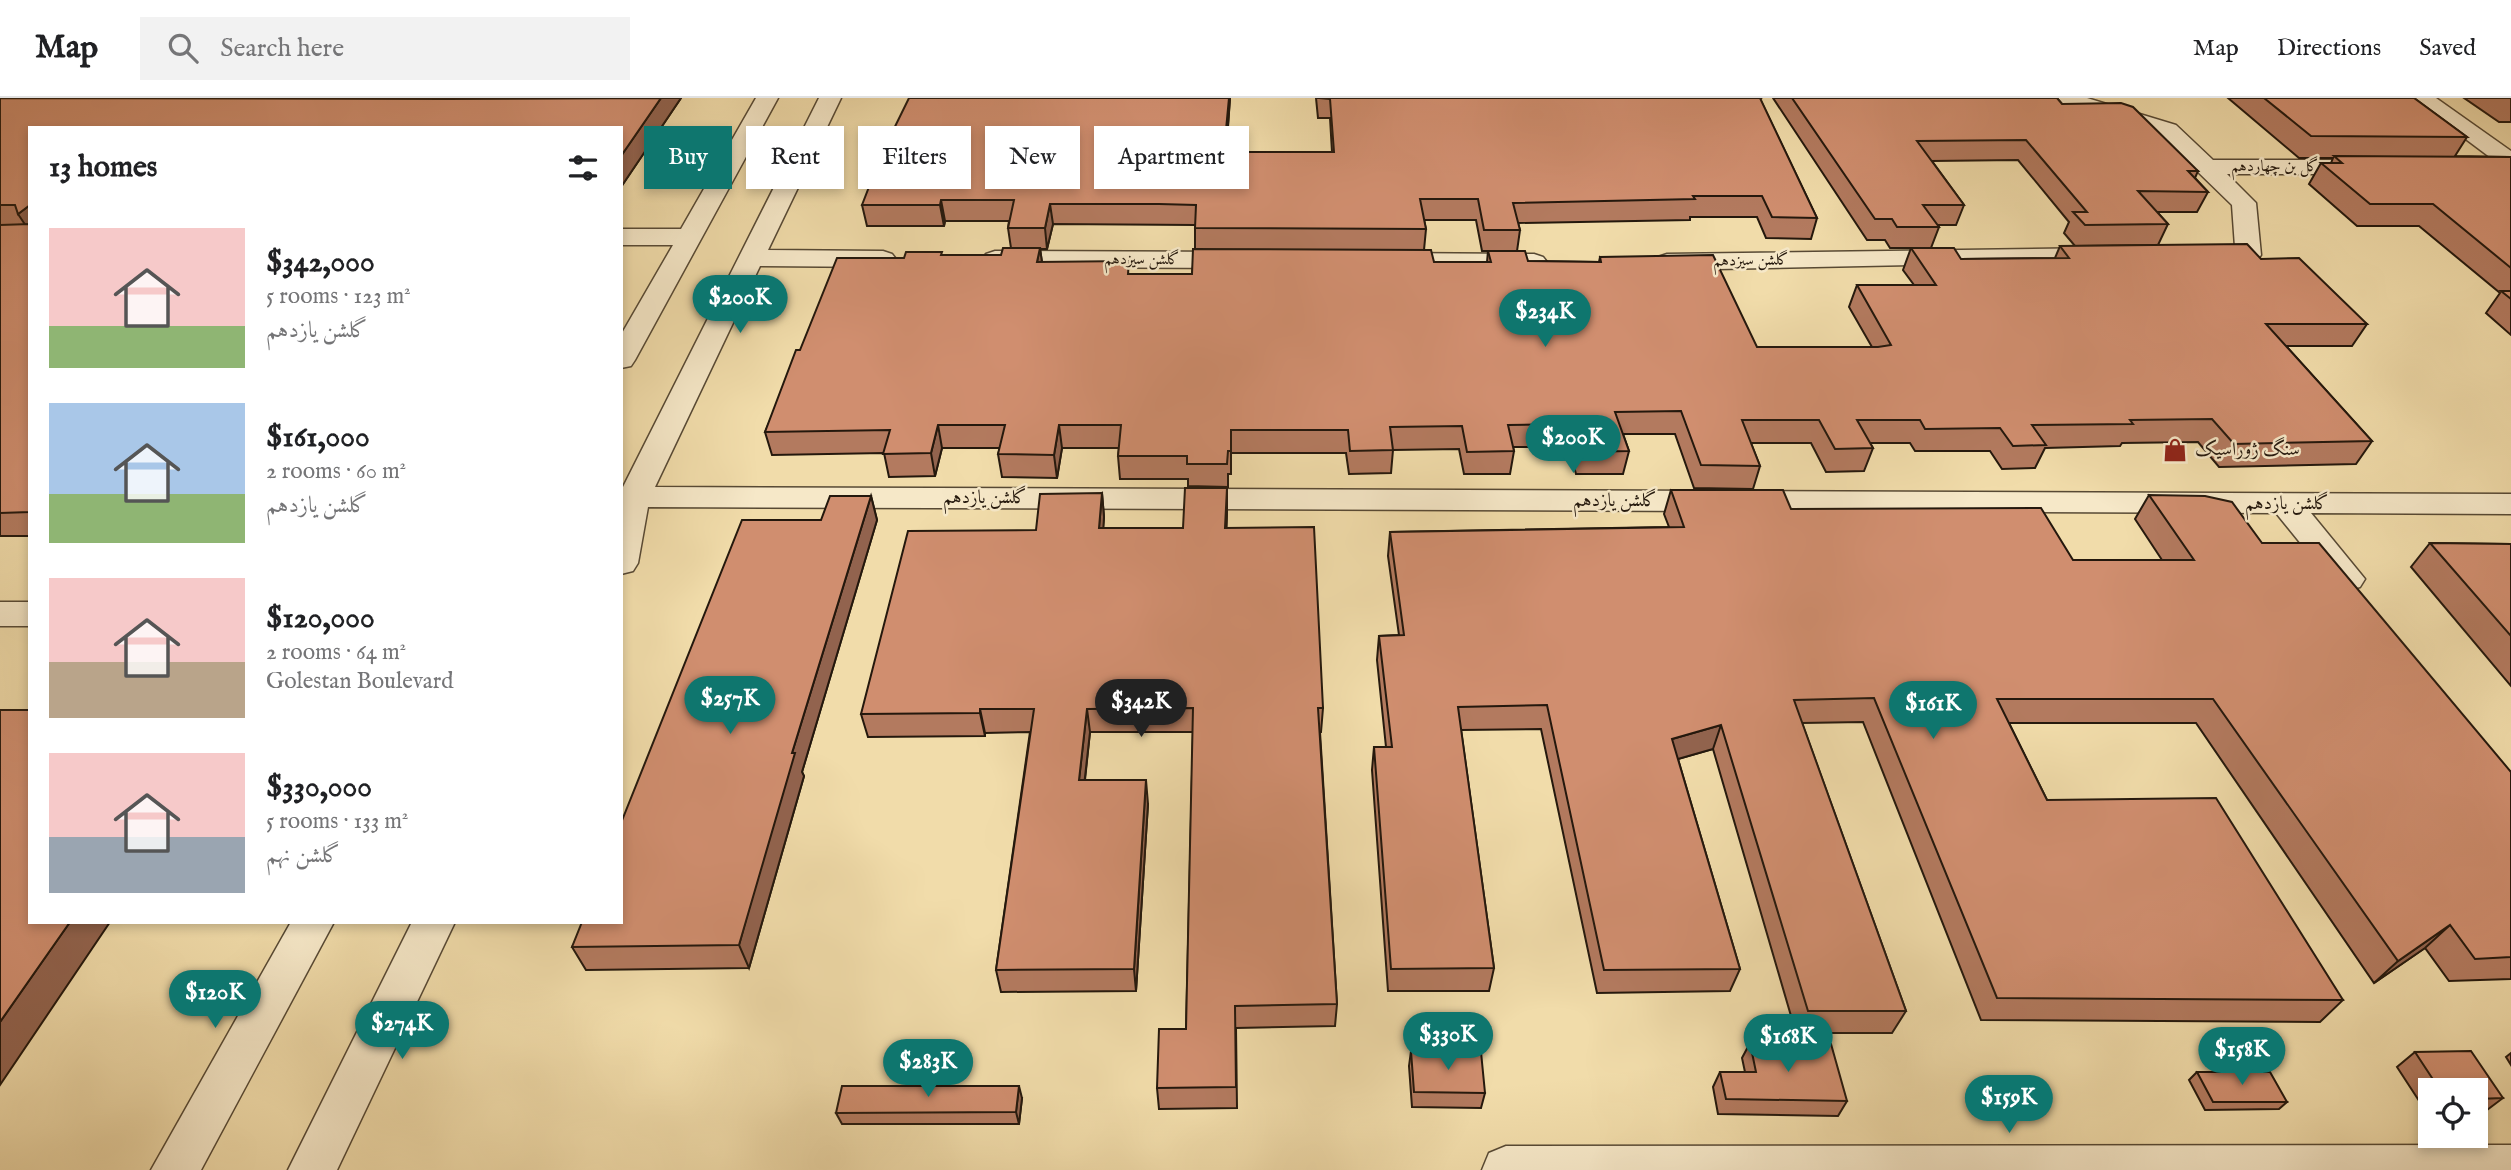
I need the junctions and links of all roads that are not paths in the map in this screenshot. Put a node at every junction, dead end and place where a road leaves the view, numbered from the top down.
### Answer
1 (766, 98) edge
2 (830, 98) edge
3 (2065, 98) edge
4 (2422, 98) edge
5 (2511, 162) edge
6 (2207, 167) junction
7 (2387, 167) edge
8 (2483, 168) edge
9 (2511, 168) edge
10 (623, 237) edge
11 (689, 237) junction
12 (2124, 256) edge
13 (2179, 256) edge
14 (750, 258) junction
15 (903, 259) edge
16 (972, 259) edge
17 (1264, 261) edge
18 (1361, 261) edge
19 (1556, 262) edge
20 (1639, 262) edge
21 (623, 356) edge
22 (634, 497) junction
23 (2286, 504) junction
24 (2511, 504) edge
25 (623, 553) edge
26 (2372, 608) edge
27 (0, 614) edge
28 (28, 614) edge
29 (312, 924) edge
30 (433, 924) edge
31 (2511, 1169) edge
32 (175, 1170) edge
33 (312, 1170) edge
34 (1506, 1170) edge

1 - 11 street
2 - 14 street
3 - 6 street
4 - 5 street
6 - 7 street, گل بن چهاردهم
6 - 13 street
8 - 9 street
10 - 11 street
11 - 21 street
12 - 20 street, گلشن سیزدهم
14 - 15 street
14 - 22 street
16 - 17 street, گلشن سیزدهم
18 - 19 street
22 - 23 street, گلشن یازدهم
22 - 25 street
23 - 24 street, گلشن یازدهم
23 - 26 street
27 - 28 street
29 - 32 street
30 - 33 street
31 - 34 street

